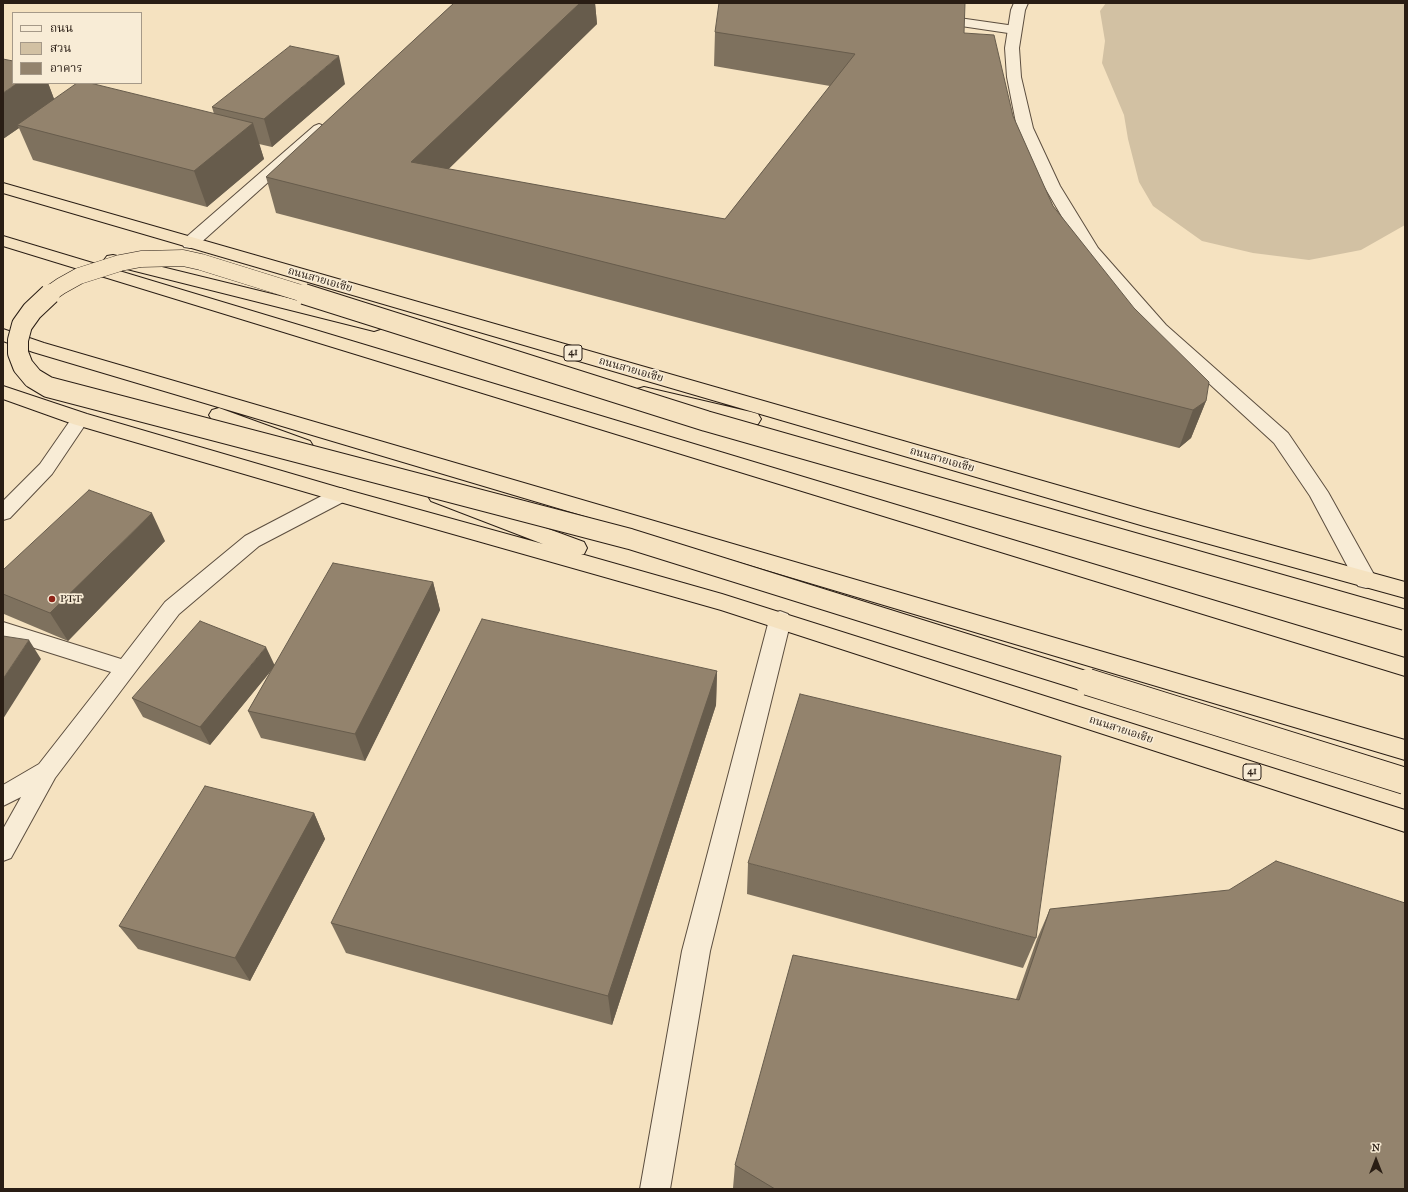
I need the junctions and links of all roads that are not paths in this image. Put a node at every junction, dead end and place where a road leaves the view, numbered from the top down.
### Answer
1 (1022, 3) edge
2 (928, 18) edge
3 (1015, 30) junction
4 (331, 118) edge
5 (3, 188) edge
6 (3, 232) edge
7 (3, 242) edge
8 (190, 243) junction
9 (3, 336) edge
10 (40, 348) junction
11 (3, 392) edge
12 (80, 419) junction
13 (340, 495) junction
14 (3, 514) edge
15 (1144, 518) junction
16 (1366, 580) junction
17 (1405, 590) edge
18 (722, 602) junction
19 (780, 620) junction
20 (1405, 620) edge
21 (3, 630) edge
22 (1405, 667) edge
23 (126, 669) junction
24 (1405, 750) edge
25 (47, 771) junction
26 (1405, 781) edge
27 (3, 796) edge
28 (1405, 821) edge
29 (3, 851) edge
30 (655, 1189) edge

1 - 3 street
2 - 3 lane
3 - 16 street
4 - 8 street
5 - 8 highway, ถนนสายเอเชีย / 41
6 - 15 highway, ถนนสายเอเชีย / 41
7 - 22 highway
8 - 15 highway, ถนนสายเอเชีย / 41
9 - 10 highway, ถนนสายเอเชีย
10 - 18 highway, ถนนสายเอเชีย
10 - 24 highway
11 - 12 highway, ถนนสายเอเชีย / 41
12 - 13 highway, ถนนสายเอเชีย / 41
12 - 14 lane
13 - 18 highway, ถนนสายเอเชีย / 41
13 - 23 lane
15 - 16 highway, ถนนสายเอเชีย / 41
16 - 17 highway, ถนนสายเอเชีย / 41
18 - 19 highway, ถนนสายเอเชีย / 41
19 - 28 highway, ถนนสายเอเชีย / 41
19 - 30 street
20 - 26 highway, bridge
21 - 23 lane
23 - 25 lane
25 - 27 lane
25 - 29 lane

